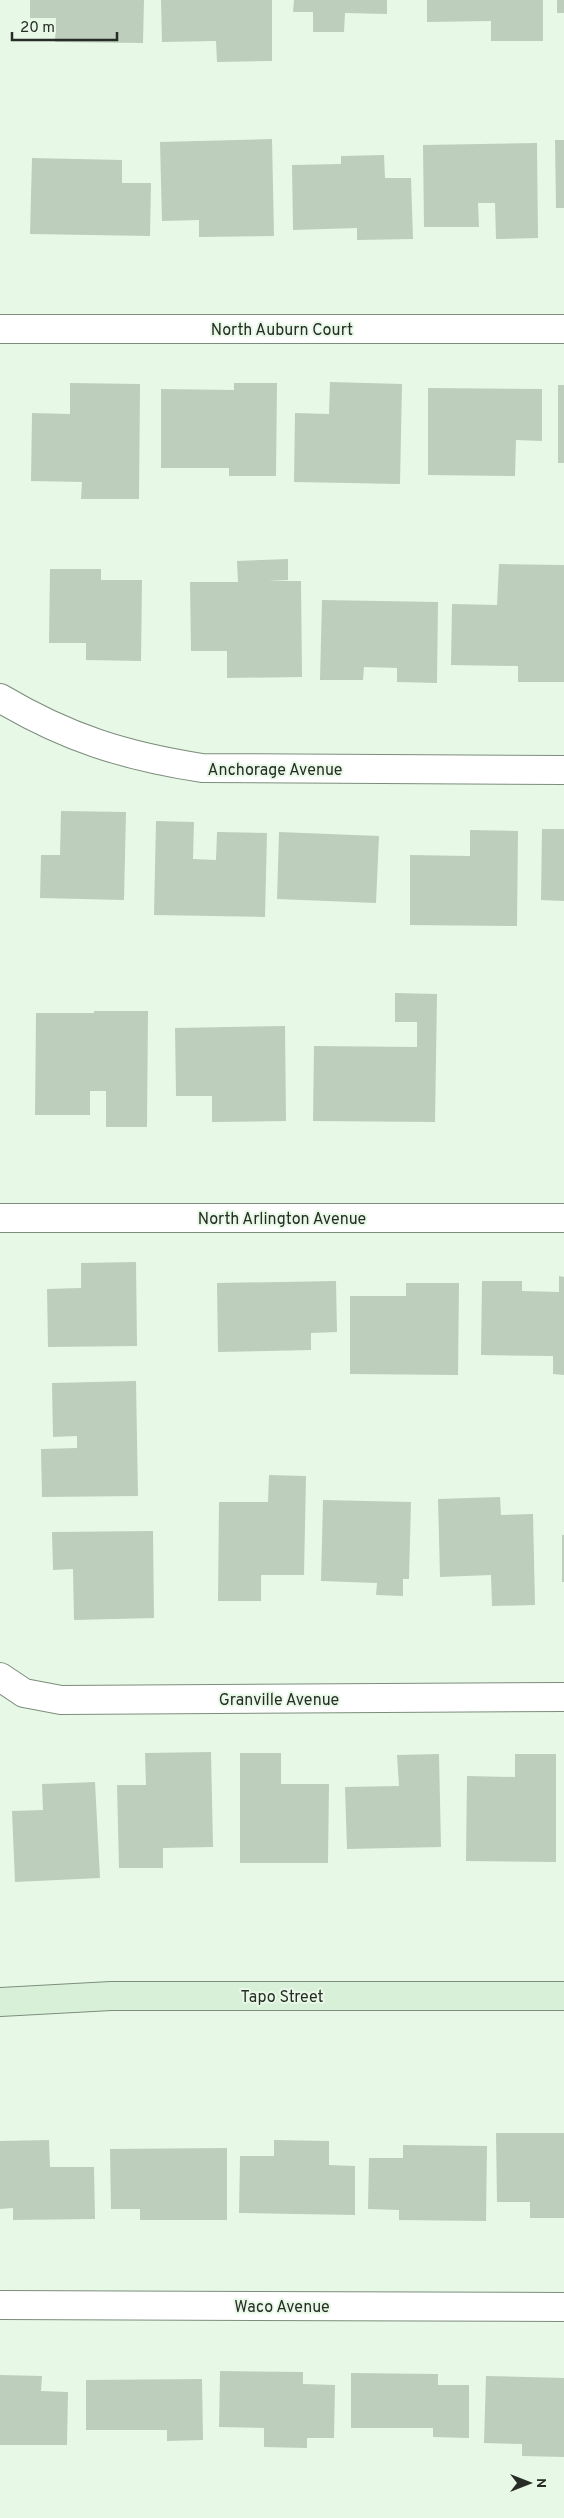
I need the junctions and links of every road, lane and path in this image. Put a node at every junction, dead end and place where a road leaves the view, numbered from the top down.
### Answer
1 (0, 329) edge
2 (564, 329) edge
3 (0, 698) edge
4 (564, 770) edge
5 (0, 1218) edge
6 (564, 1218) edge
7 (0, 1677) edge
8 (564, 1697) edge
9 (564, 1996) edge
10 (0, 2002) edge
11 (0, 2305) edge
12 (564, 2307) edge

1 - 2 street, North Auburn Court
3 - 4 street, Anchorage Avenue
5 - 6 street, North Arlington Avenue
7 - 8 street, Granville Avenue
9 - 10 street, Tapo Street
11 - 12 street, Waco Avenue

